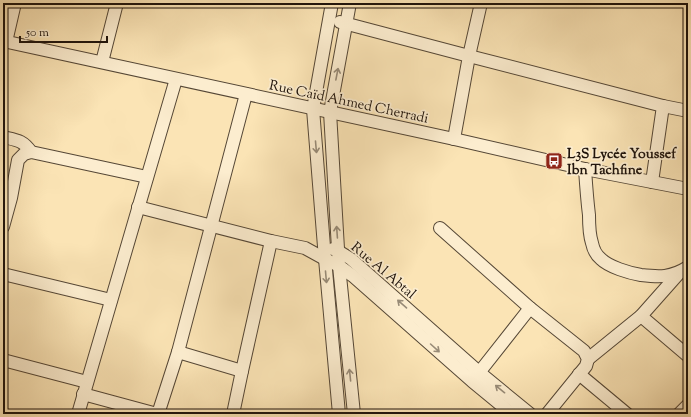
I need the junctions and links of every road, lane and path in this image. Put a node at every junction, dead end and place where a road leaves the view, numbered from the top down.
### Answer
1 (15, 3) edge
2 (117, 3) edge
3 (332, 3) edge
4 (350, 3) edge
5 (481, 3) edge
6 (329, 20) junction
7 (347, 23) junction
8 (5, 41) edge
9 (469, 56) junction
10 (102, 62) junction
11 (176, 79) junction
12 (246, 94) junction
13 (663, 106) junction
14 (313, 109) junction
15 (688, 110) edge
16 (330, 112) junction
17 (3, 137) edge
18 (454, 139) junction
19 (31, 152) junction
20 (585, 169) junction
21 (147, 177) junction
22 (652, 182) junction
23 (688, 189) edge
24 (7, 197) edge
25 (138, 206) junction
26 (212, 226) junction
27 (3, 227) edge
28 (440, 228) dead end
29 (271, 242) junction
30 (324, 246) junction
31 (305, 248) junction
32 (338, 251) junction
33 (325, 259) junction
34 (339, 266) junction
35 (684, 270) edge
36 (3, 274) edge
37 (111, 300) junction
38 (530, 308) junction
39 (641, 316) junction
40 (178, 352) junction
41 (688, 356) edge
42 (588, 359) junction
43 (3, 360) edge
44 (242, 371) junction
45 (579, 374) junction
46 (476, 377) junction
47 (87, 382) junction
48 (83, 394) junction
49 (688, 405) edge
50 (78, 414) edge
51 (157, 414) edge
52 (234, 414) edge
53 (339, 414) edge
54 (354, 414) edge
55 (512, 414) edge
56 (530, 414) edge
57 (547, 414) edge
58 (627, 414) edge
59 (679, 414) edge

1 - 8 street
2 - 10 street
3 - 6 street
4 - 7 street
5 - 9 street
6 - 7 street
6 - 14 street
7 - 9 street
16 -> 7 street
8 - 10 street, Rue Caïd Ahmed Cherradi
9 - 13 street
9 - 18 street
10 - 11 street, Rue Caïd Ahmed Cherradi
11 - 12 street, Rue Caïd Ahmed Cherradi
11 - 21 street
12 - 14 street, Rue Caïd Ahmed Cherradi
12 - 26 street
13 - 15 street
13 - 22 street
14 - 16 street, Rue Caïd Ahmed Cherradi
14 -> 30 street
16 - 18 street, Rue Caïd Ahmed Cherradi
32 -> 16 street
17 - 19 street
18 - 20 street, Rue Caïd Ahmed Cherradi
19 - 21 street
19 - 24 street
20 - 22 street, Rue Caïd Ahmed Cherradi
20 - 35 street
21 - 25 street
22 - 23 street, Rue Caïd Ahmed Cherradi
24 - 27 street
25 - 26 street
25 - 37 street
26 - 29 street
26 - 40 street
28 - 38 street
29 - 31 street
29 - 44 street
30 - 31 street, Rue Al Abtal
30 - 32 street, Rue Al Abtal
30 - 33 street
31 - 33 street, Rue Al Abtal
32 - 34 street
46 -> 32 street, Rue Al Abtal
33 - 34 street, Rue Al Abtal
33 -> 53 street
34 -> 46 street, Rue Al Abtal
54 -> 34 street
35 - 39 street
36 - 37 street
37 - 47 street
38 - 42 street
38 - 46 street
39 - 41 street
39 - 42 street
40 - 44 street
40 - 51 street
42 - 45 street
43 - 47 street
44 - 52 street
45 - 57 street
45 - 58 street
46 - 55 street, Rue Al Abtal
56 -> 46 street, Rue Al Abtal
47 - 48 street
48 - 50 street
48 - 51 street
49 - 59 street

